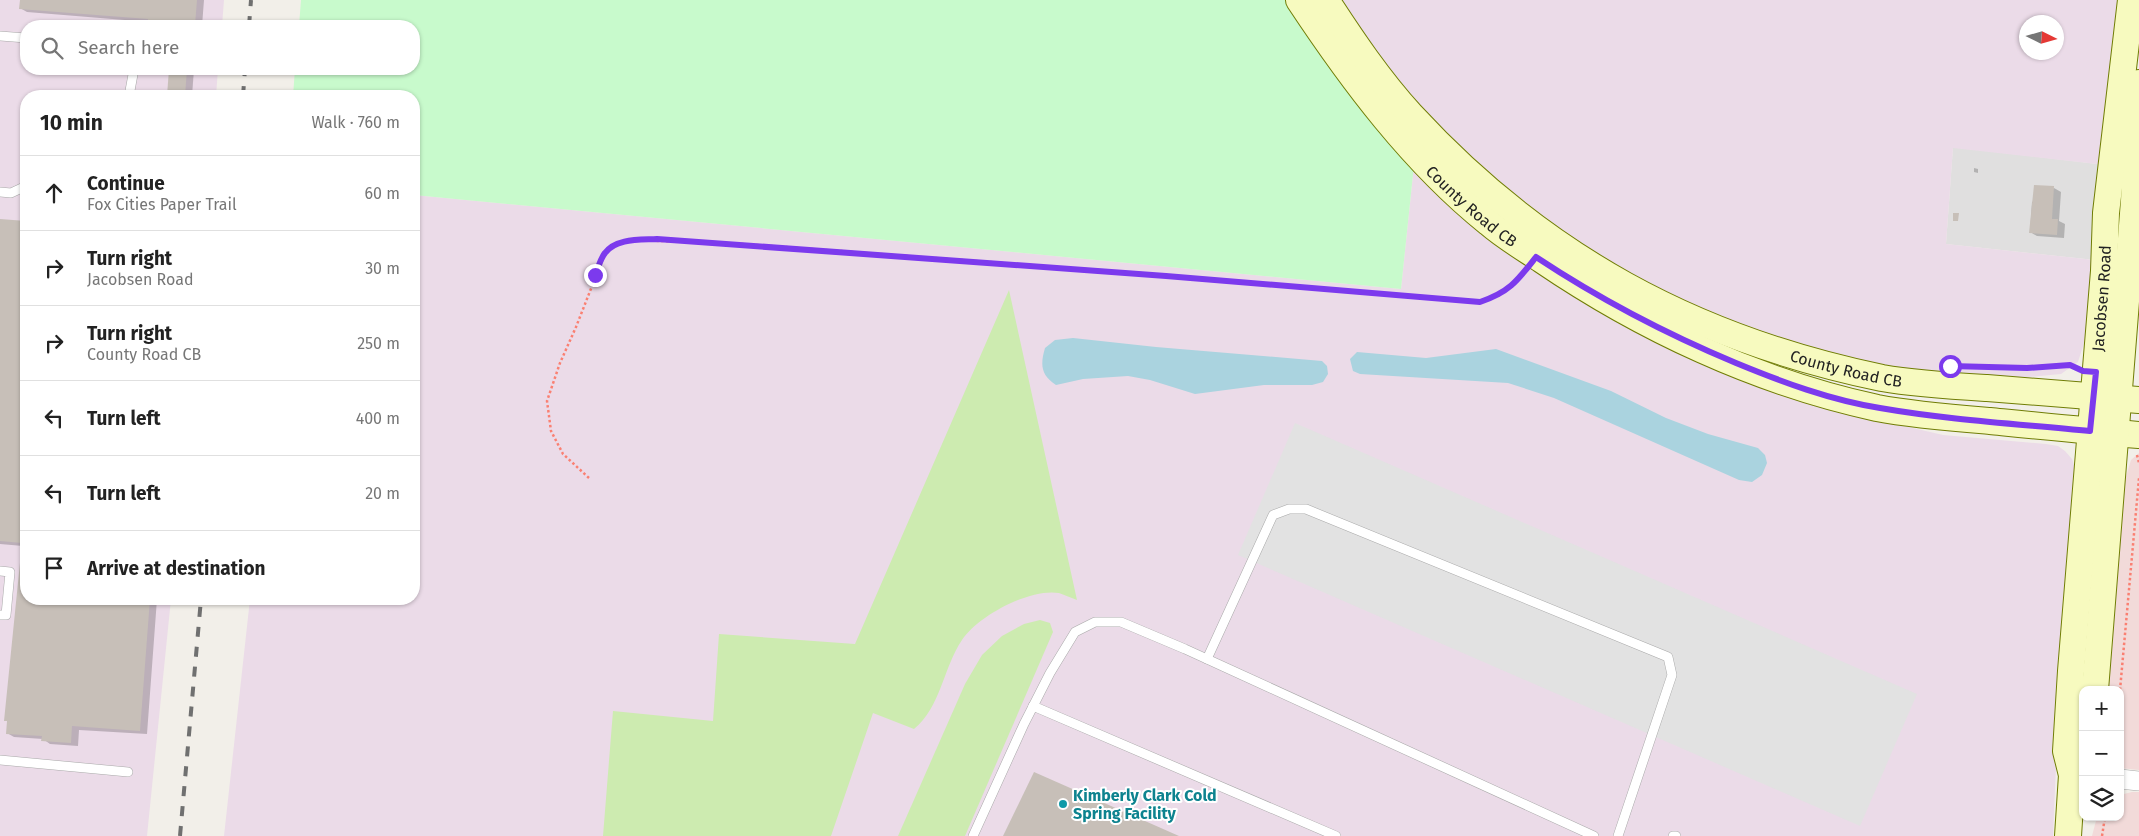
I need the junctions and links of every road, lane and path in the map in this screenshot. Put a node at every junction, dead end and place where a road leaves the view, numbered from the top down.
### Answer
1 (1299, 0) edge
2 (1326, 0) edge
3 (2131, 0) edge
4 (0, 36) edge
5 (20, 38) edge
6 (133, 75) edge
7 (2139, 83) edge
8 (130, 90) edge
9 (20, 189) edge
10 (0, 192) edge
11 (1536, 257) junction
12 (2019, 368) dead end
13 (2111, 392) edge
14 (2114, 433) edge
15 (589, 478) dead end
16 (2139, 478) edge
17 (0, 571) edge
18 (0, 615) edge
19 (1207, 659) junction
20 (2096, 686) edge
21 (2120, 686) edge
22 (1034, 706) junction
23 (0, 760) edge
24 (2079, 771) edge
25 (128, 772) dead end
26 (2124, 779) edge
27 (2139, 781) edge
28 (2104, 821) edge
29 (973, 836) edge
30 (1336, 836) edge
31 (1594, 836) edge
32 (1618, 836) edge
33 (2068, 836) edge
34 (2102, 836) edge

1 - 11 main road, County Road CB
2 - 13 main road, County Road CB
3 - 13 main road, Jacobsen Road
4 - 5 lane
6 - 8 lane
7 - 13 main road, Jacobsen Road
9 - 10 lane
11 - 14 main road, County Road CB
11 - 15 path
12 - 13 path
13 - 14 main road, Jacobsen Road
14 - 20 main road, Jacobsen Road
14 - 24 main road, Jacobsen Road
16 - 21 path
17 - 18 lane
19 - 22 lane
19 - 31 lane
19 - 32 lane
22 - 29 lane
22 - 30 lane
23 - 25 lane
24 - 33 main road, Jacobsen Road
26 - 27 street
28 - 34 path

